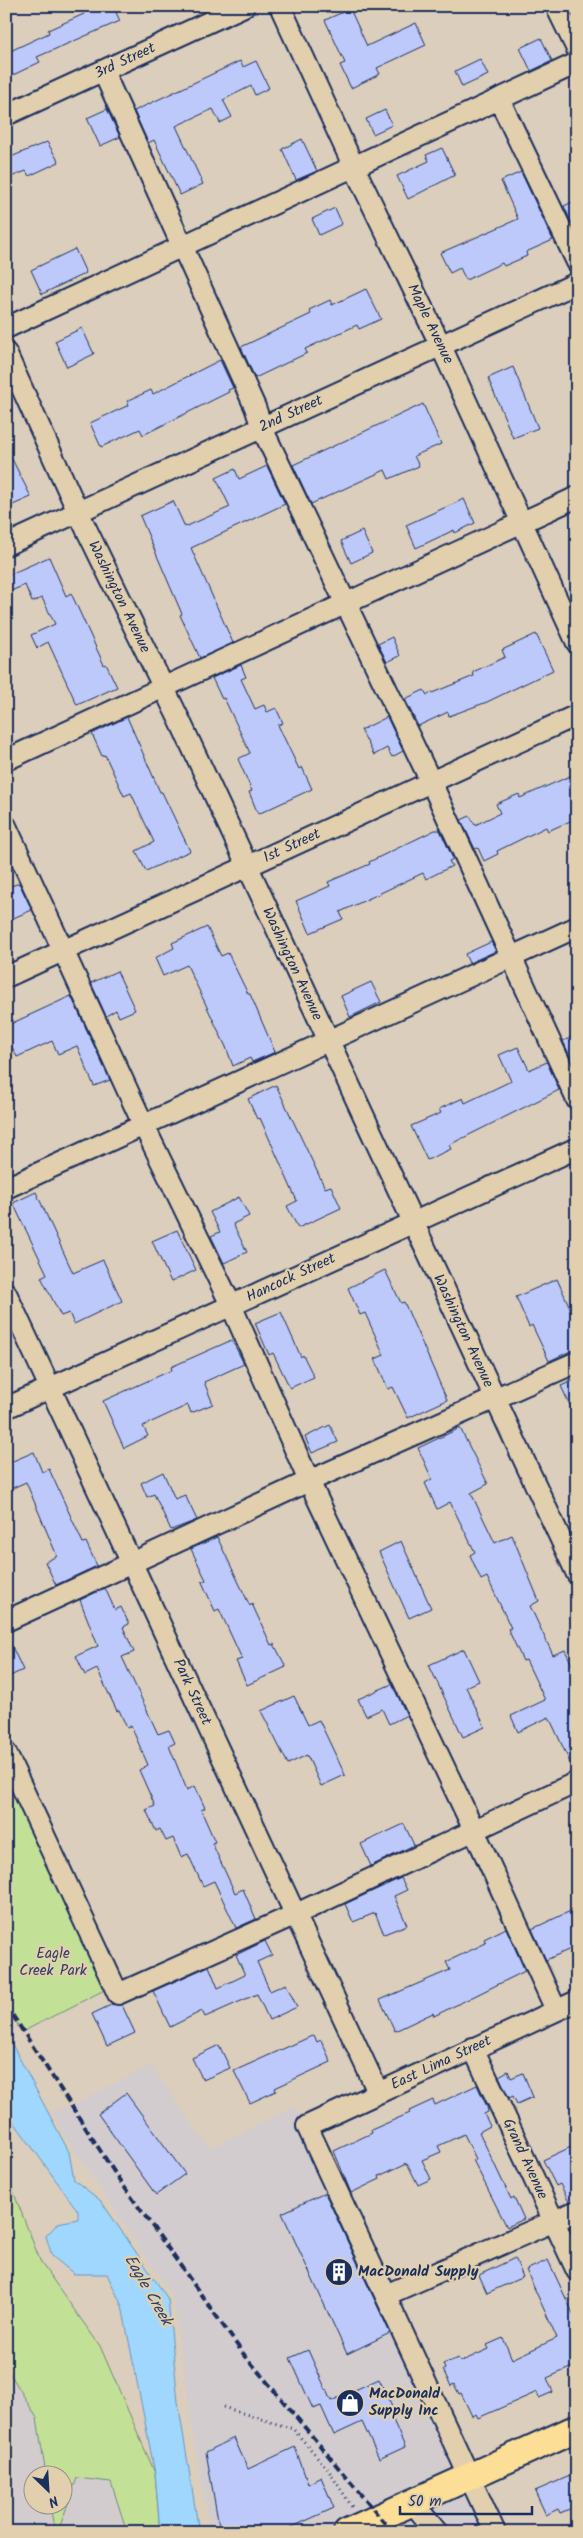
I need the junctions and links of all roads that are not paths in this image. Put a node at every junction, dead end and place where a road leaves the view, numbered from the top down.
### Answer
1 (244, 6) edge
2 (280, 6) edge
3 (556, 6) edge
4 (577, 49) edge
5 (577, 63) edge
6 (103, 71) junction
7 (499, 98) junction
8 (6, 115) edge
9 (353, 165) junction
10 (182, 246) junction
11 (577, 262) edge
12 (577, 283) edge
13 (6, 328) edge
14 (440, 344) junction
15 (6, 353) edge
16 (262, 428) junction
17 (577, 497) edge
18 (78, 512) junction
19 (521, 523) junction
20 (6, 545) edge
21 (347, 603) junction
22 (577, 643) edge
23 (163, 687) junction
24 (577, 715) edge
25 (6, 760) edge
26 (431, 782) junction
27 (6, 826) edge
28 (247, 868) junction
29 (577, 927) edge
30 (63, 951) junction
31 (512, 956) junction
32 (6, 977) edge
33 (327, 1040) junction
34 (577, 1100) edge
35 (144, 1124) junction
36 (577, 1148) edge
37 (6, 1188) edge
38 (412, 1222) junction
39 (6, 1292) edge
40 (232, 1305) junction
41 (577, 1362) edge
42 (51, 1388) junction
43 (495, 1399) junction
44 (6, 1408) edge
45 (309, 1481) junction
46 (132, 1563) junction
47 (577, 1574) edge
48 (6, 1621) edge
49 (6, 1753) edge
50 (577, 1782) edge
51 (474, 1830) junction
52 (294, 1915) junction
53 (577, 2001) edge
54 (556, 2010) junction
55 (473, 2048) junction
56 (378, 2092) junction
57 (577, 2210) edge
58 (554, 2221) junction
59 (577, 2271) edge
60 (386, 2296) junction
61 (577, 2428) edge
62 (470, 2476) junction
63 (412, 2502) junction
64 (355, 2528) edge
65 (437, 2532) edge
66 (494, 2532) edge

1 - 6 street, 3rd Street
2 - 9 street, Maple Avenue
3 - 4 street
5 - 7 street
6 - 8 street, 3rd Street
6 - 10 street
7 - 9 street
7 - 11 street
9 - 10 street
9 - 14 street, Maple Avenue
10 - 13 street
10 - 16 street
12 - 14 street, 2nd Street
14 - 16 street, 2nd Street
14 - 19 street, Maple Avenue
15 - 18 street, Washington Avenue
16 - 18 street, 2nd Street
16 - 21 street
17 - 19 street
18 - 20 street, 2nd Street
18 - 23 street, Washington Avenue
19 - 21 street
19 - 22 street, Maple Avenue
21 - 23 street
21 - 26 street
23 - 25 street
23 - 28 street, Washington Avenue
24 - 26 street, 1st Street
26 - 28 street, 1st Street
26 - 31 street
27 - 30 street
28 - 30 street, 1st Street
28 - 33 street, Washington Avenue
29 - 31 street
30 - 32 street, 1st Street
30 - 35 street
31 - 33 street
31 - 34 street
33 - 35 street
33 - 38 street, Washington Avenue
35 - 37 street
35 - 40 street
36 - 38 street, Hancock Street
38 - 40 street, Hancock Street
38 - 43 street, Washington Avenue
39 - 42 street, Park Street
40 - 42 street, Hancock Street
40 - 45 street
41 - 43 street
42 - 44 street, Hancock Street
42 - 46 street, Park Street
43 - 45 street
43 - 47 street, Washington Avenue
45 - 46 street
45 - 51 street
46 - 48 street
46 - 52 street, Park Street
49 - 52 street
50 - 51 street
51 - 52 street
51 - 54 street
52 - 56 street, Park Street
53 - 54 street, East Lima Street
54 - 55 street, East Lima Street
55 - 56 street, East Lima Street
55 - 58 street, Grand Avenue
56 - 60 street, East Lima Street
57 - 58 street
58 - 59 street, Grand Avenue
58 - 60 street
60 - 62 street
61 - 62 main road
62 - 63 main road
62 - 66 street
63 - 64 main road
63 - 65 street

